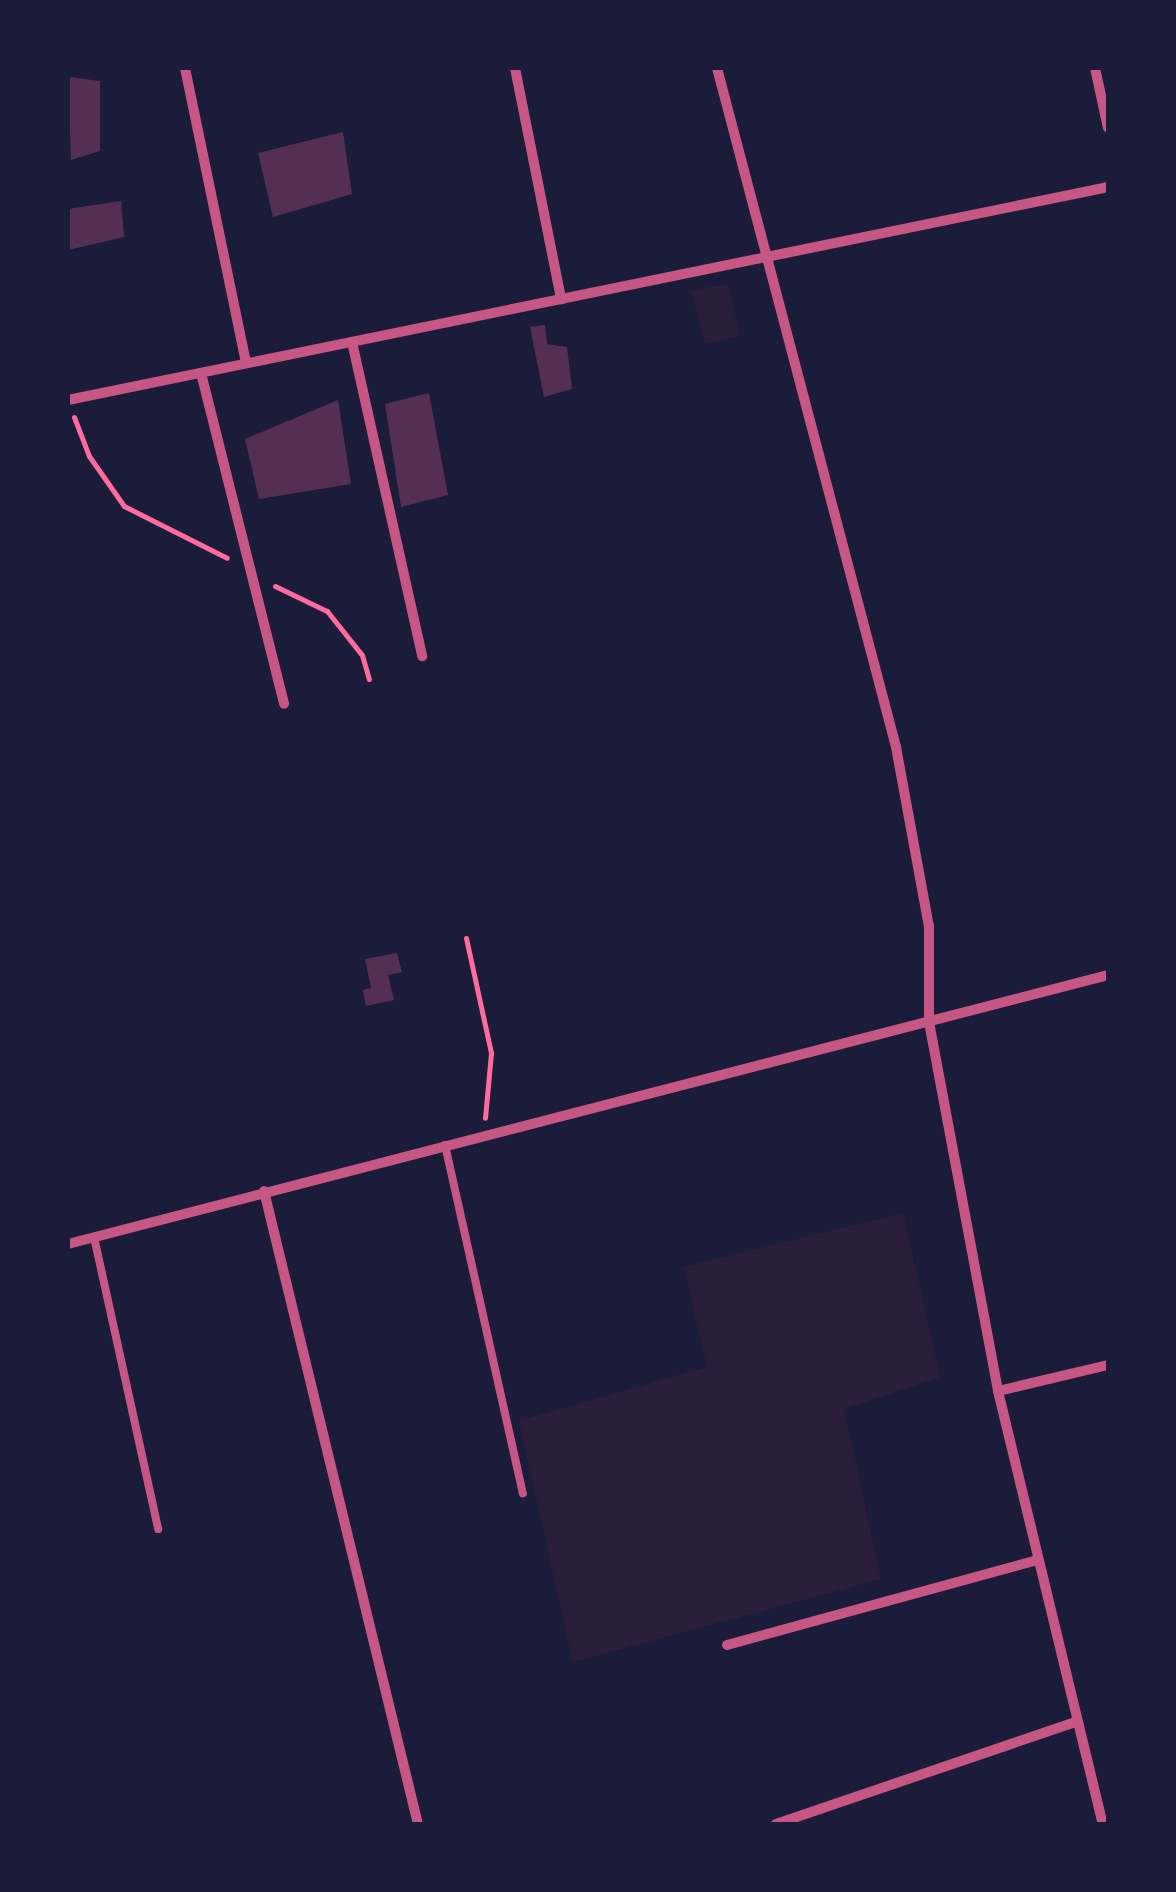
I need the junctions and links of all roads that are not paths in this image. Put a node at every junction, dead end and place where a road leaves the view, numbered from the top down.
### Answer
1 (185, 68) edge
2 (515, 68) edge
3 (717, 68) edge
4 (1094, 68) edge
5 (1108, 128) edge
6 (1108, 187) edge
7 (769, 258) junction
8 (561, 299) junction
9 (352, 342) junction
10 (246, 364) junction
11 (202, 373) junction
12 (68, 400) edge
13 (422, 656) dead end
14 (284, 704) dead end
15 (1108, 975) edge
16 (929, 1022) junction
17 (446, 1145) junction
18 (264, 1191) junction
19 (94, 1237) junction
20 (68, 1244) edge
21 (1108, 1364) edge
22 (998, 1392) junction
23 (523, 1493) dead end
24 (158, 1530) dead end
25 (1038, 1560) junction
26 (728, 1645) dead end
27 (1076, 1722) junction
28 (1103, 1803) edge
29 (418, 1824) edge
30 (776, 1824) edge
31 (1103, 1824) edge

1 - 10 street
2 - 8 street
3 - 7 street
4 - 5 street
6 - 7 street
7 - 8 street
7 - 16 street
8 - 9 street
9 - 10 street
9 - 13 street
10 - 11 street
11 - 12 street
11 - 14 street
15 - 16 street
16 - 17 street
16 - 22 street
17 - 18 street
17 - 23 lane
18 - 19 street
18 - 29 street
19 - 20 street
19 - 24 lane
21 - 22 street
22 - 25 street
25 - 26 street
25 - 27 street
27 - 28 street
27 - 30 street
28 - 31 street

